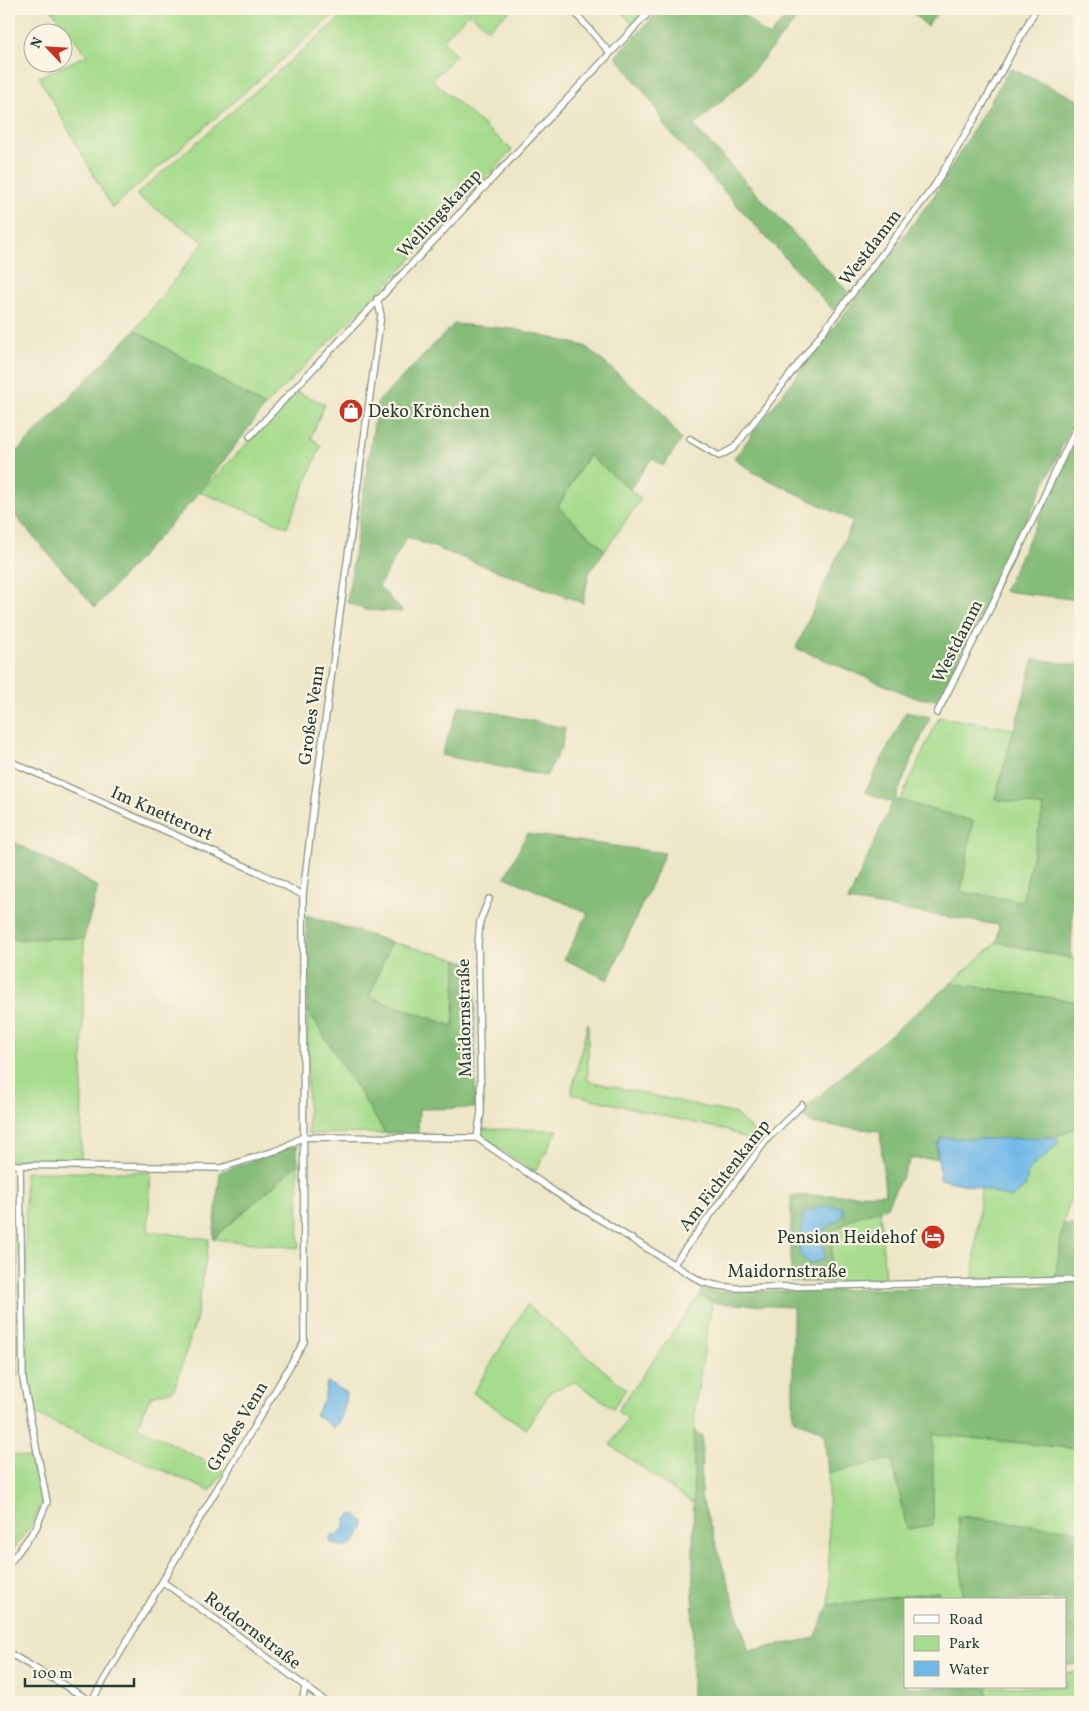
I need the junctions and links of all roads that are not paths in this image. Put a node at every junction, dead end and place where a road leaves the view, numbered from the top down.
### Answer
1 (572, 9) edge
2 (652, 9) edge
3 (1036, 9) edge
4 (610, 53) junction
5 (377, 300) junction
6 (1080, 420) edge
7 (250, 436) dead end
8 (690, 439) dead end
9 (937, 714) dead end
10 (9, 760) edge
11 (303, 895) junction
12 (489, 899) dead end
13 (802, 1105) dead end
14 (304, 1137) junction
15 (477, 1138) junction
16 (9, 1165) edge
17 (20, 1165) junction
18 (673, 1265) junction
19 (1080, 1280) edge
20 (9, 1564) edge
21 (163, 1582) junction
22 (9, 1653) edge
23 (305, 1688) junction
24 (91, 1702) edge
25 (302, 1702) edge
26 (326, 1702) edge

1 - 4 street
2 - 4 street, Wellingskamp
3 - 8 street, Westdamm
4 - 5 street, Wellingskamp
5 - 7 street, Wellingskamp
5 - 11 street, Großes Venn
6 - 9 street, Westdamm
10 - 11 street, Im Knetterort
11 - 14 street, Großes Venn
12 - 15 street, Maidornstraße
13 - 18 street, Am Fichtenkamp
14 - 15 street
14 - 17 street
14 - 21 street, Großes Venn
15 - 18 street, Maidornstraße
16 - 17 street
17 - 20 street
18 - 19 street, Maidornstraße
21 - 23 street, Rotdornstraße
21 - 24 street, Großes Venn
22 - 24 street, Großes Venn
23 - 25 street
23 - 26 street, Rotdornstraße

